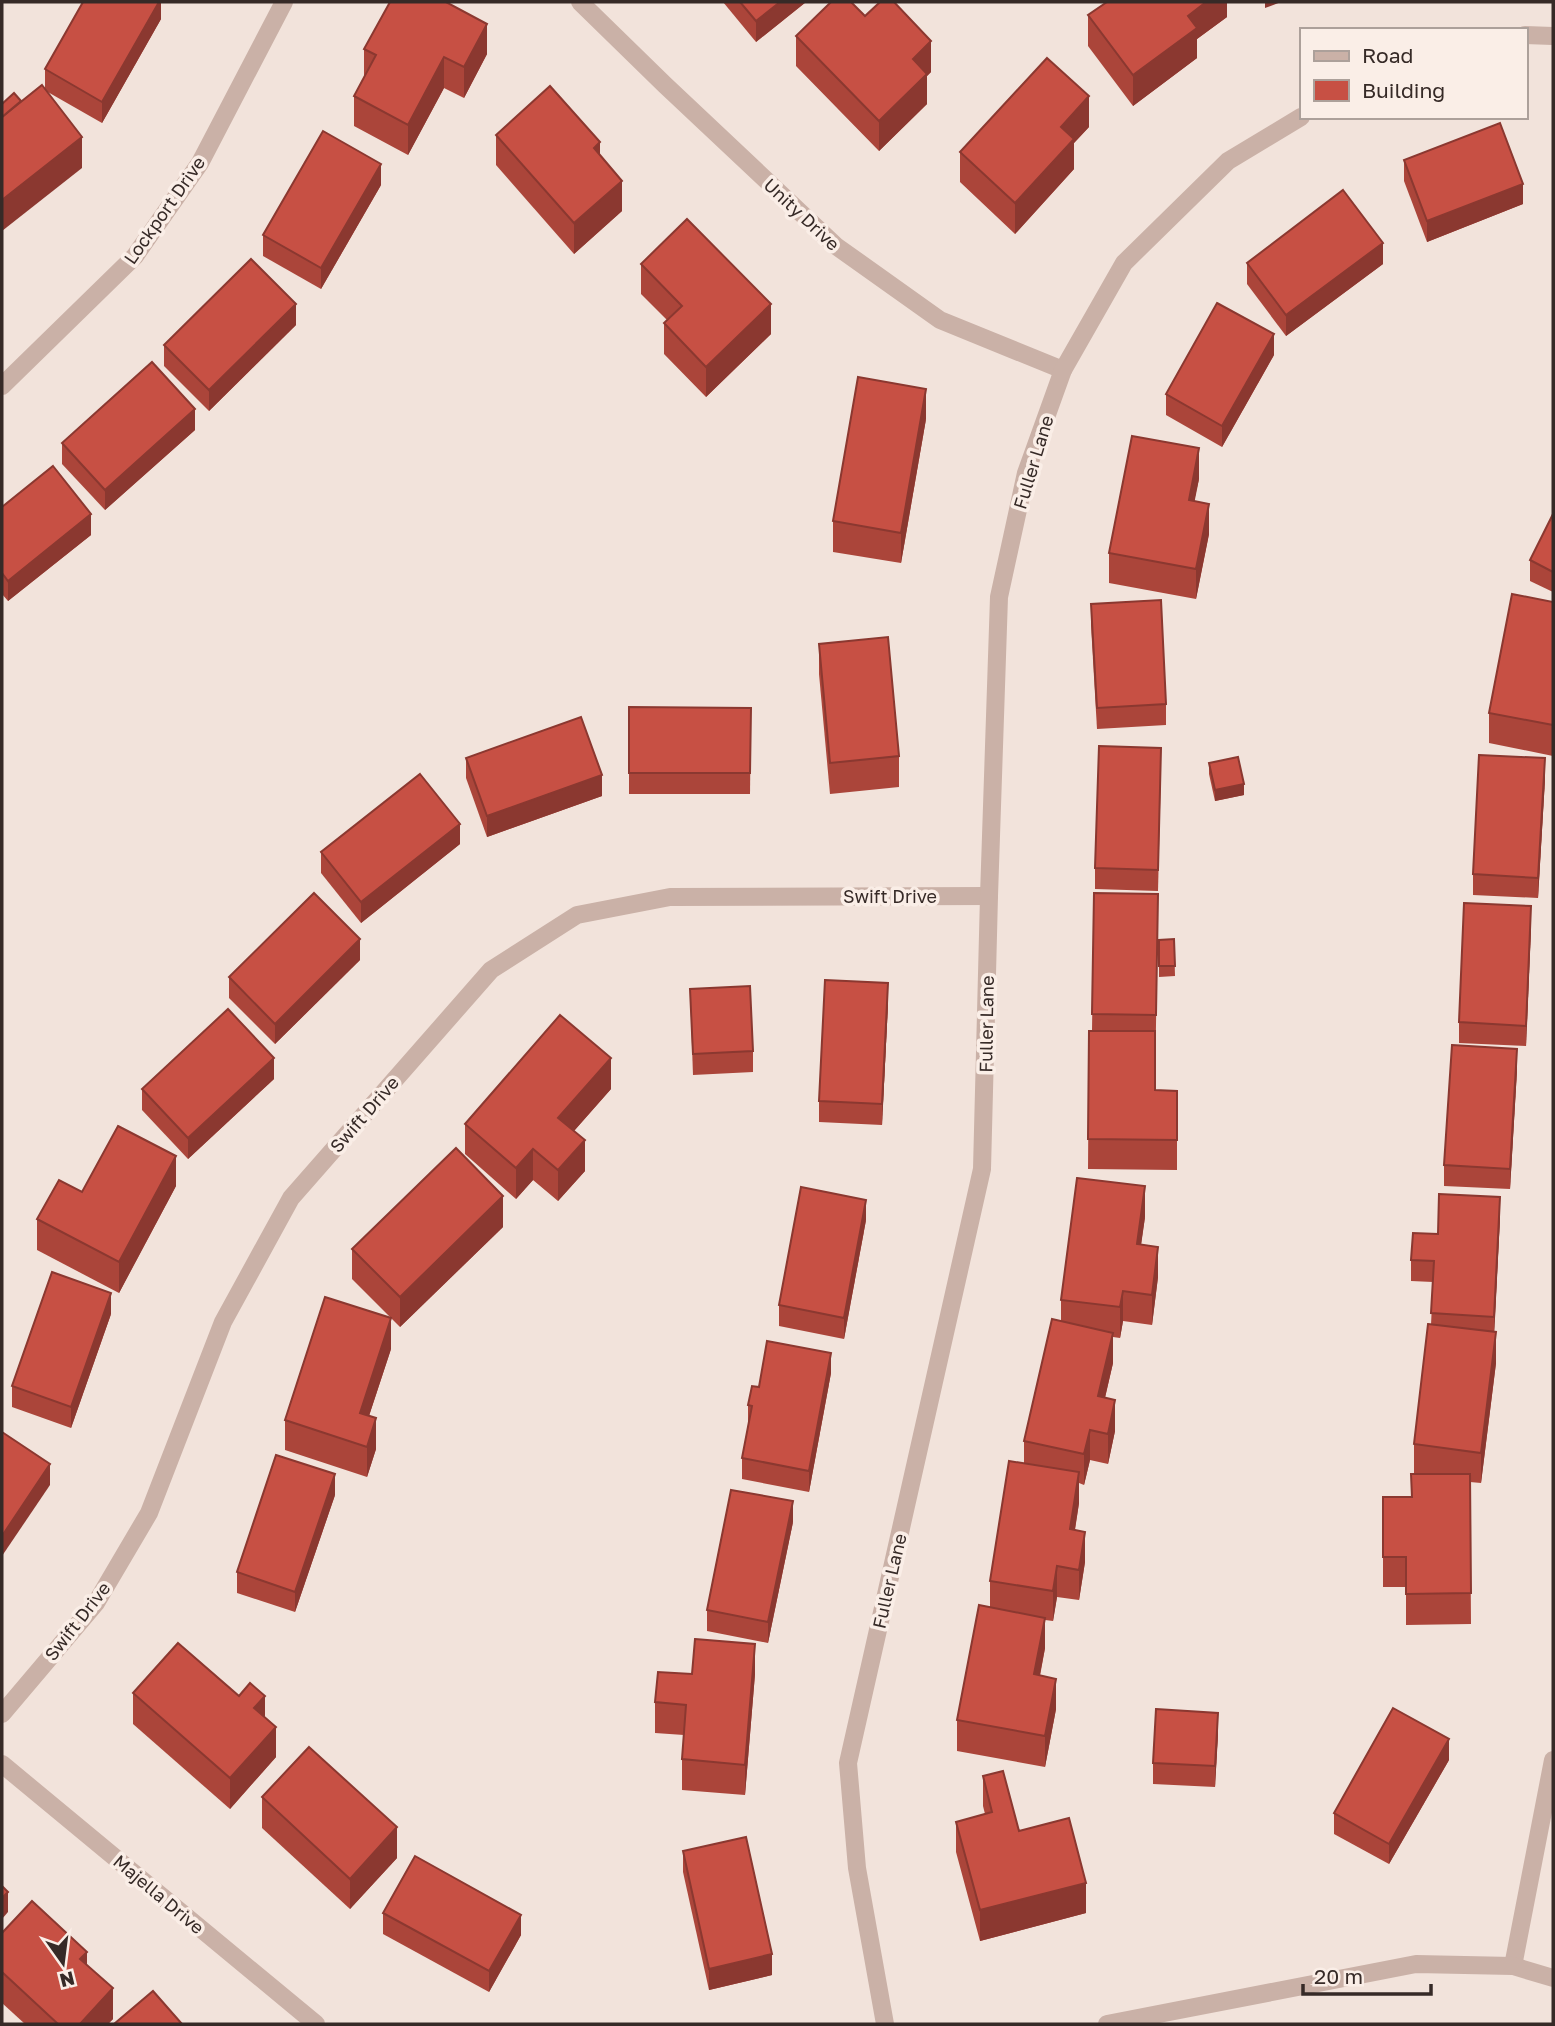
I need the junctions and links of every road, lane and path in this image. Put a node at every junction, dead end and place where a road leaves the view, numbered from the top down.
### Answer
1 (284, 2) edge
2 (580, 2) edge
3 (1527, 35) edge
4 (1553, 36) edge
5 (1300, 118) edge
6 (1063, 370) junction
7 (2, 386) edge
8 (989, 896) junction
9 (2, 1714) edge
10 (1553, 1760) edge
11 (2, 1763) edge
12 (1513, 1966) junction
13 (1553, 1978) edge
14 (316, 2024) edge
15 (885, 2024) edge
16 (1107, 2024) edge

1 - 7 street, Lockport Drive
2 - 6 street, Unity Drive
3 - 4 street
5 - 6 street, Fuller Lane
6 - 8 street, Fuller Lane
8 - 9 street, Swift Drive
8 - 15 street, Fuller Lane
10 - 12 street
11 - 14 street, Majella Drive
12 - 13 street
12 - 16 street

